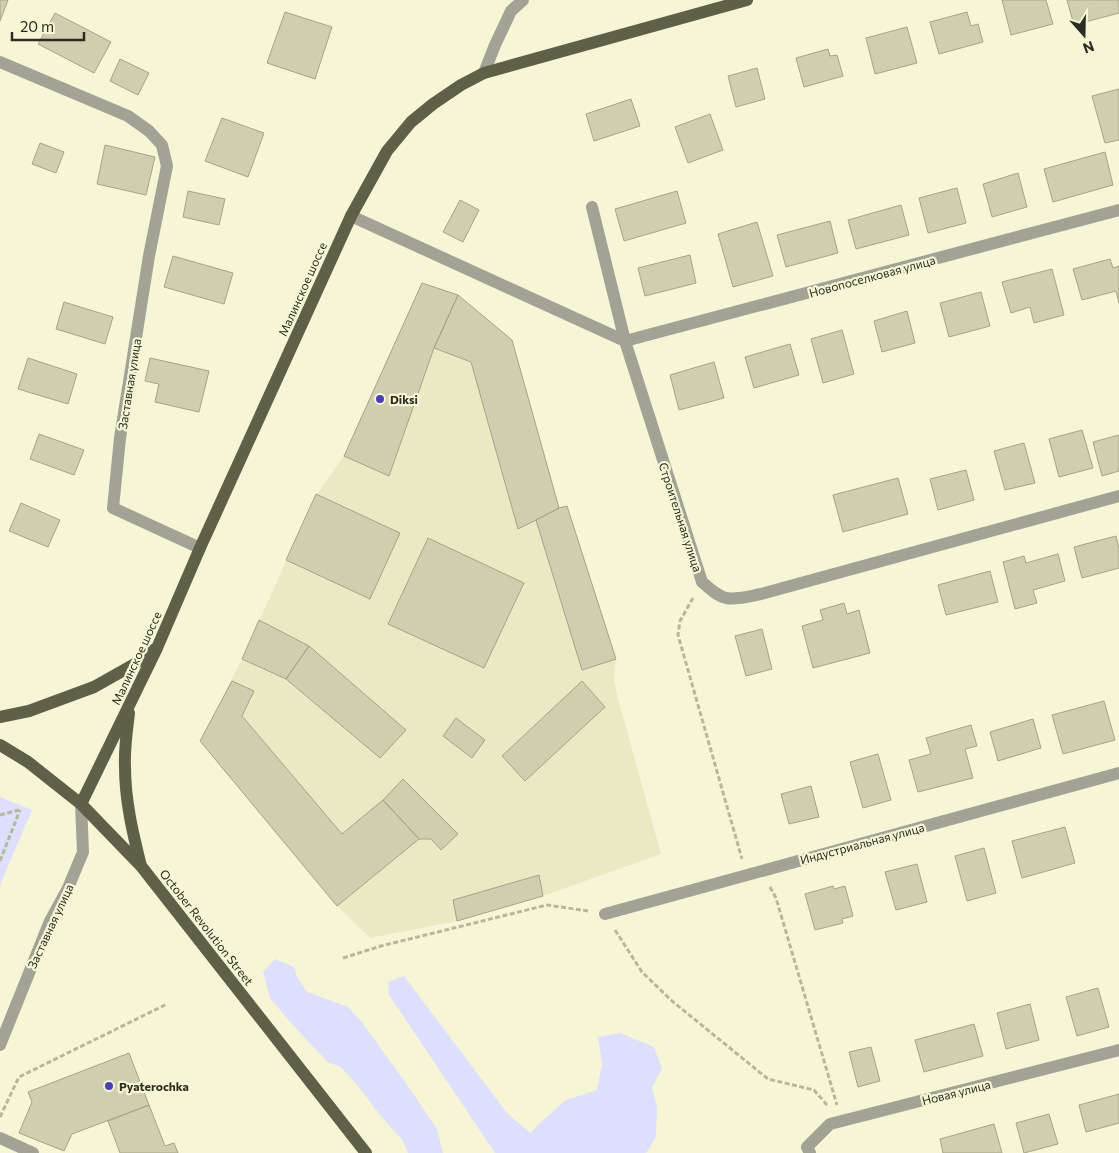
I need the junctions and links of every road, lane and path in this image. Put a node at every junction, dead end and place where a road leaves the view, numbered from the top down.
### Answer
1 (523, 0) edge
2 (747, 0) edge
3 (510, 5) edge
4 (0, 62) edge
5 (484, 73) junction
6 (592, 207) dead end
7 (1119, 210) edge
8 (351, 216) junction
9 (624, 341) junction
10 (1119, 496) edge
11 (200, 548) junction
12 (702, 582) junction
13 (157, 648) junction
14 (130, 704) junction
15 (0, 717) edge
16 (0, 745) edge
17 (1119, 773) edge
18 (81, 804) junction
19 (0, 815) edge
20 (0, 862) edge
21 (141, 866) junction
22 (760, 871) junction
23 (747, 875) junction
24 (605, 914) junction
25 (343, 958) dead end
26 (167, 1004) dead end
27 (0, 1044) edge
28 (1119, 1050) edge
29 (0, 1117) edge
30 (841, 1121) junction
31 (0, 1138) edge
32 (33, 1153) edge
33 (366, 1153) edge
34 (810, 1153) edge

1 - 3 street
2 - 5 main road, Малинское шоссе
3 - 5 street
4 - 11 street, Заставная улица
5 - 8 main road, Малинское шоссе
6 - 9 street, Строительная улица
7 - 9 street, Новопоселковая улица
8 - 9 street
8 - 11 main road, Малинское шоссе
9 - 12 street, Строительная улица
10 - 12 street, Строительная улица
11 - 13 main road, Малинское шоссе
12 - 23 path
13 - 14 main road, Малинское шоссе
13 - 15 main road
14 - 18 main road, Малинское шоссе
14 - 21 main road
16 - 18 main road, October Revolution Street
17 - 22 street, Индустриальная улица
18 - 21 main road, October Revolution Street
18 - 27 street, Заставная улица
19 - 20 path
21 - 33 main road, October Revolution Street
22 - 23 street, Индустриальная улица
22 - 30 path
23 - 24 street, Индустриальная улица
24 - 25 path
24 - 30 path
26 - 29 path
28 - 30 street, Новая улица
30 - 34 street, Новая улица
31 - 32 street

